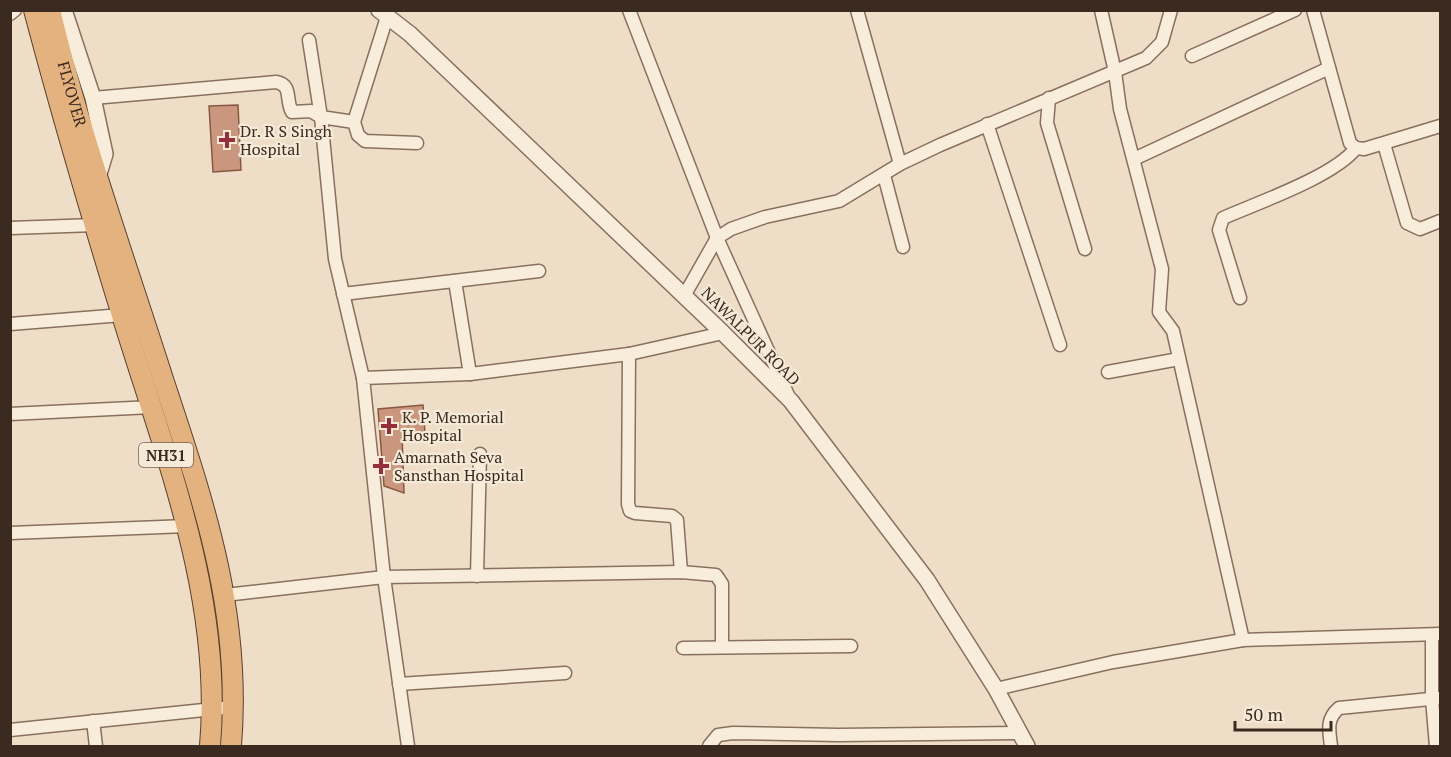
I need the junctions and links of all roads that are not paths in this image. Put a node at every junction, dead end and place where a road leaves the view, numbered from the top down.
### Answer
1 (15, 10) edge
2 (24, 10) edge
3 (34, 10) edge
4 (50, 10) edge
5 (64, 10) edge
6 (629, 10) edge
7 (857, 10) edge
8 (1101, 10) edge
9 (1171, 10) edge
10 (1295, 10) edge
11 (1313, 10) edge
12 (383, 14) edge
13 (10, 15) edge
14 (309, 40) dead end
15 (1192, 57) dead end
16 (1329, 68) junction
17 (1115, 72) junction
18 (93, 98) junction
19 (1048, 98) junction
20 (321, 117) junction
21 (354, 122) junction
22 (987, 124) junction
23 (1440, 126) edge
24 (417, 143) dead end
25 (1384, 144) junction
26 (1356, 147) junction
27 (1134, 159) junction
28 (900, 164) junction
29 (89, 174) junction
30 (884, 175) junction
31 (1440, 221) edge
32 (95, 225) junction
33 (10, 228) edge
34 (717, 238) junction
35 (903, 247) dead end
36 (1085, 249) dead end
37 (539, 271) dead end
38 (455, 281) junction
39 (343, 294) junction
40 (684, 296) junction
41 (1239, 298) dead end
42 (122, 315) junction
43 (10, 324) edge
44 (723, 333) junction
45 (1060, 345) dead end
46 (629, 354) junction
47 (1179, 359) junction
48 (1108, 372) dead end
49 (470, 374) junction
50 (363, 378) junction
51 (791, 401) junction
52 (152, 407) junction
53 (10, 414) edge
54 (480, 454) dead end
55 (187, 526) junction
56 (10, 533) edge
57 (681, 572) junction
58 (477, 576) junction
59 (384, 577) junction
60 (225, 595) junction
61 (1436, 634) edge
62 (1243, 640) junction
63 (851, 646) dead end
64 (722, 647) junction
65 (683, 648) dead end
66 (565, 673) dead end
67 (399, 684) junction
68 (996, 689) junction
69 (1436, 698) edge
70 (223, 707) junction
71 (93, 721) junction
72 (10, 730) edge
73 (1018, 733) junction
74 (96, 747) edge
75 (210, 747) edge
76 (231, 747) edge
77 (408, 747) edge
78 (709, 747) edge
79 (1027, 747) edge
80 (1332, 747) edge
81 (1436, 747) edge

1 - 13 street
2 - 29 street
3 - 29 highway, FLYOVER / NH31
4 - 29 highway, FLYOVER / NH31
5 - 18 street
6 - 34 street
7 - 28 street
8 - 17 street
9 - 17 street
10 - 15 street
11 - 16 street
12 - 21 street
12 - 40 street, NAWALPUR ROAD
14 - 20 street
16 - 26 street
16 - 27 street
17 - 19 street
17 - 27 street
18 - 20 street
18 - 29 street
19 - 22 street
19 - 36 street
20 - 21 street
20 - 39 street
21 - 24 street
22 - 28 street
22 - 45 street
23 - 25 street
25 - 26 street
25 - 31 street
26 - 41 street
27 - 47 street
28 - 30 street
29 - 32 highway, NH31
29 - 60 highway, NH31
30 - 34 street
30 - 35 street
32 - 33 street
32 - 42 highway, NH31
34 - 40 street
34 - 51 street
37 - 38 street
38 - 39 street
38 - 49 street
39 - 50 street
40 - 44 street, NAWALPUR ROAD
42 - 43 street
42 - 52 highway, NH31
44 - 46 street
44 - 51 street, NAWALPUR ROAD
46 - 49 street
46 - 57 street
47 - 48 street
47 - 62 street
49 - 50 street
50 - 59 street
51 - 68 street, NAWALPUR ROAD
52 - 53 street
52 - 55 highway, NH31
54 - 58 street
55 - 56 street
55 - 70 highway, NH31
57 - 58 street
57 - 64 street
58 - 59 street
59 - 60 street
59 - 67 street
60 - 70 highway, NH31
61 - 62 street
61 - 69 street
62 - 68 street
63 - 64 street
64 - 65 street
66 - 67 street
67 - 77 street
68 - 73 street, NAWALPUR ROAD
69 - 80 street
69 - 81 street
70 - 71 street
70 - 75 highway, NH31
70 - 76 highway, NH31
71 - 72 street
71 - 74 street
73 - 78 street
73 - 79 street, NAWALPUR ROAD

